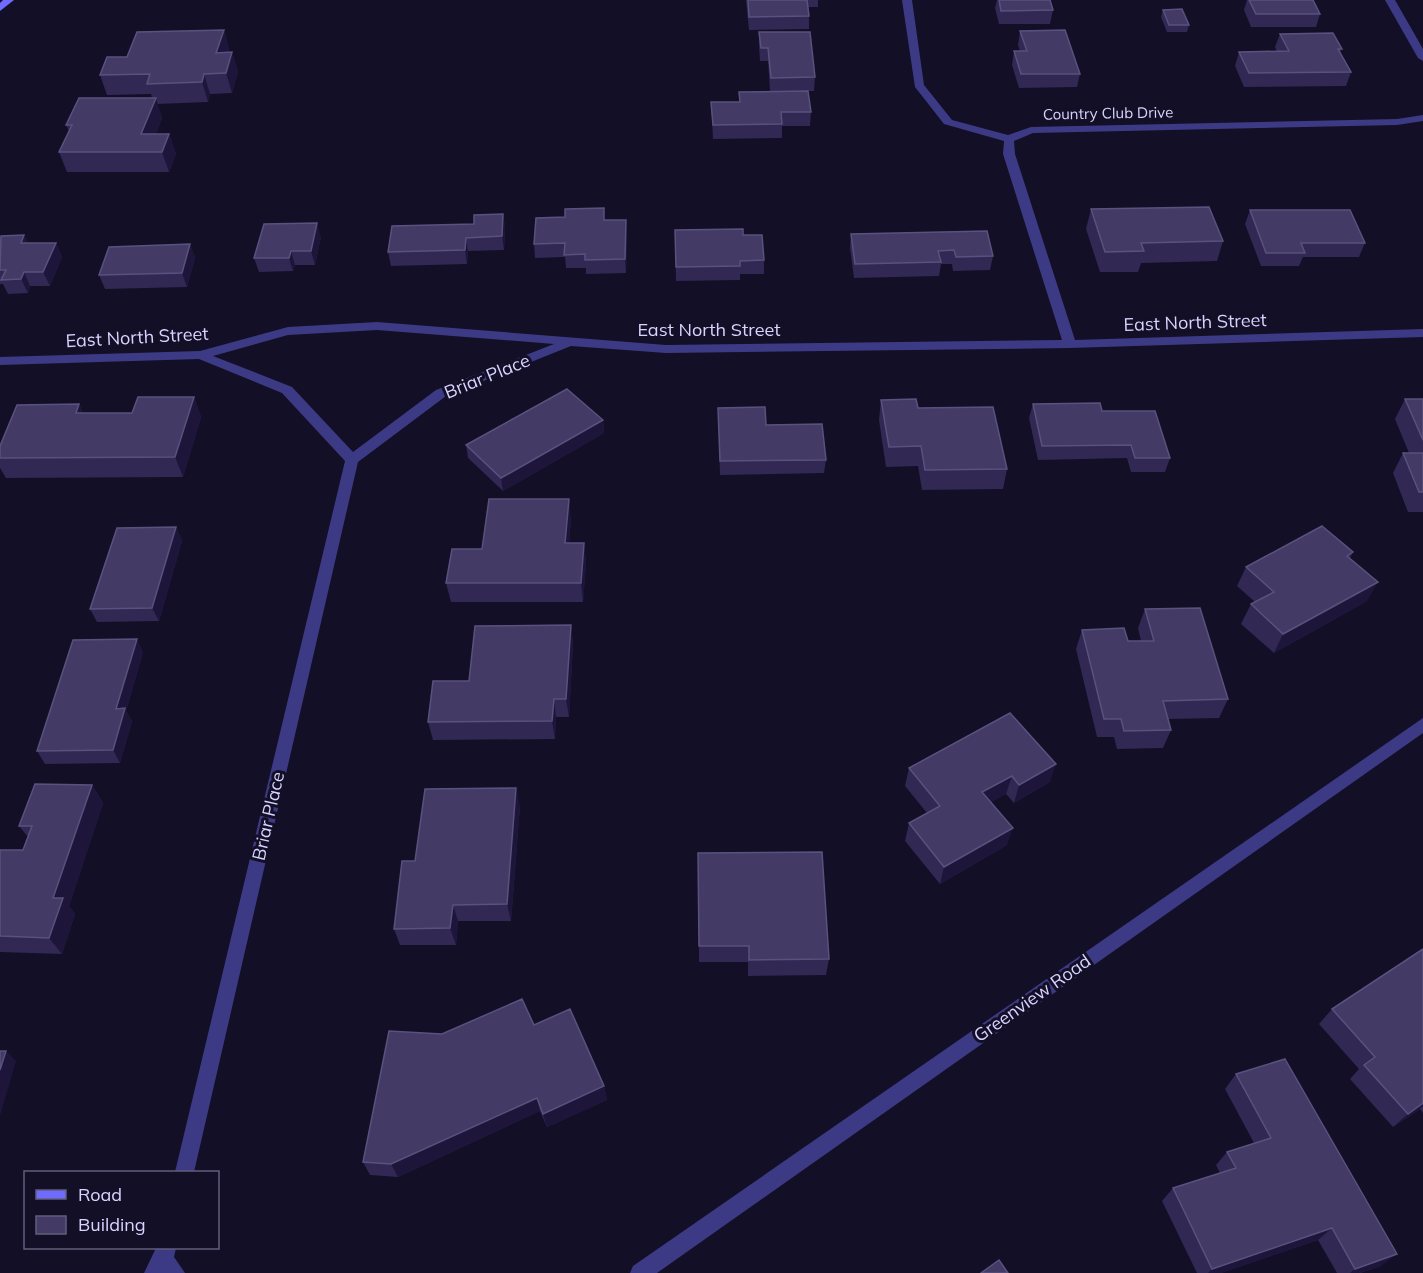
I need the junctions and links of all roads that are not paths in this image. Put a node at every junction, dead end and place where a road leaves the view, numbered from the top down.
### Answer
1 (9, 0) edge
2 (907, 0) edge
3 (1390, 0) edge
4 (0, 8) edge
5 (1423, 58) edge
6 (1423, 118) edge
7 (1009, 139) junction
8 (1423, 333) edge
9 (569, 343) junction
10 (1070, 344) junction
11 (200, 355) junction
12 (0, 361) edge
13 (352, 460) junction
14 (1423, 724) edge
15 (184, 1171) edge
16 (640, 1273) edge

1 - 4 street
2 - 7 street
3 - 5 street
6 - 7 street, Country Club Drive
7 - 10 street
8 - 10 street, East North Street
9 - 10 street, East North Street
9 - 11 street, East North Street
9 - 13 street, Briar Place
11 - 12 street, East North Street
11 - 13 street
13 - 15 street, Briar Place
14 - 16 street, Greenview Road

